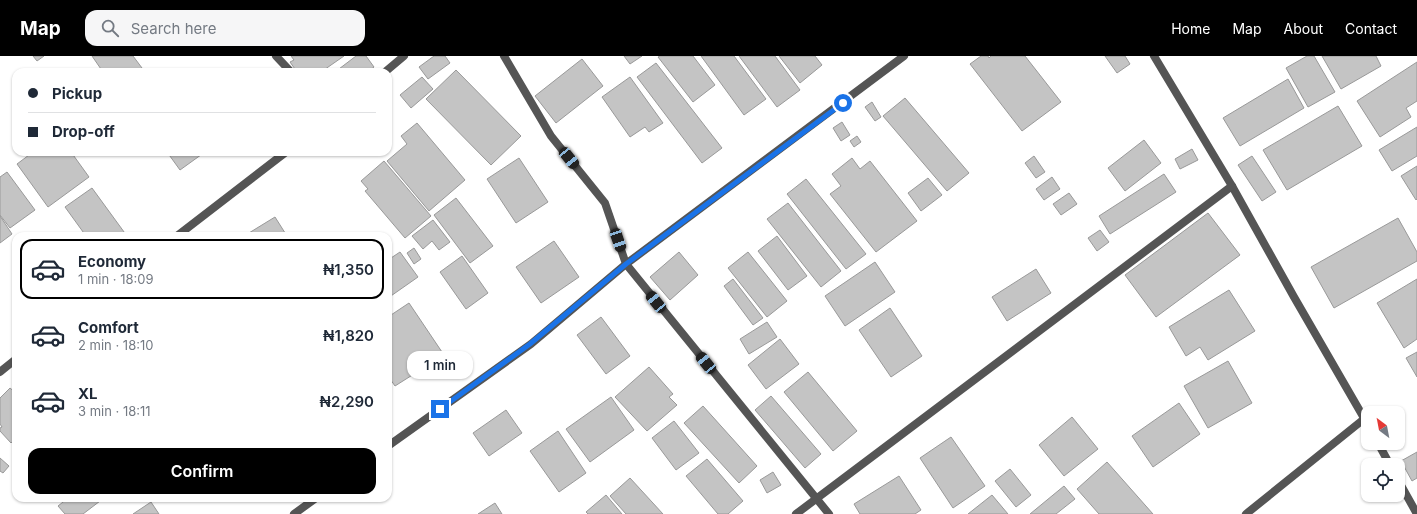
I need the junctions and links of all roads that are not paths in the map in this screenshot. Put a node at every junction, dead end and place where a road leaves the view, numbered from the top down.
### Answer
1 (276, 56) edge
2 (404, 56) edge
3 (504, 56) edge
4 (904, 56) edge
5 (1154, 56) edge
6 (287, 68) edge
7 (390, 68) edge
8 (281, 156) edge
9 (1232, 186) junction
10 (182, 232) edge
11 (626, 264) junction
12 (12, 362) edge
13 (0, 372) edge
14 (1361, 413) edge
15 (1361, 426) edge
16 (392, 443) edge
17 (1405, 493) edge
18 (816, 499) junction
19 (310, 502) edge
20 (294, 514) edge
21 (796, 514) edge
22 (829, 514) edge
23 (1246, 514) edge
24 (1417, 514) edge

1 - 6 street
2 - 7 street
3 - 11 street
4 - 11 street
5 - 9 street
8 - 10 street
9 - 14 street
9 - 18 street
11 - 16 street
11 - 18 street
12 - 13 street
15 - 23 street
17 - 24 street
18 - 21 street
18 - 22 street
19 - 20 street

